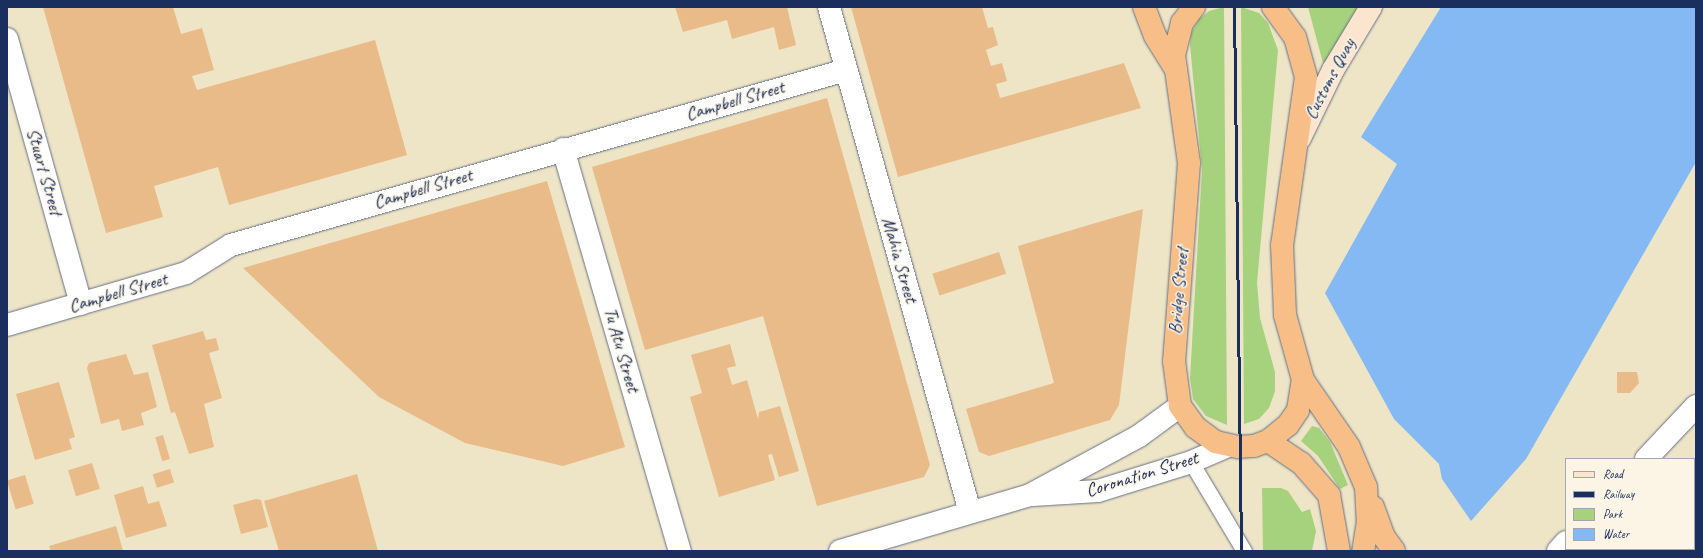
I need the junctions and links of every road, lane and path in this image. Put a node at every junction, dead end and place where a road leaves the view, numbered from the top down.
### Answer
1 (829, 7) edge
2 (1144, 7) edge
3 (1194, 7) edge
4 (1273, 7) edge
5 (1371, 7) edge
6 (7, 39) edge
7 (846, 70) junction
8 (1176, 71) junction
9 (563, 149) junction
10 (1293, 154) junction
11 (81, 304) junction
12 (7, 325) edge
13 (1303, 380) junction
14 (1180, 406) junction
15 (1696, 406) edge
16 (1268, 441) junction
17 (1228, 446) junction
18 (1647, 458) edge
19 (1191, 462) junction
20 (1366, 487) junction
21 (1030, 495) junction
22 (970, 512) junction
23 (1565, 543) edge
24 (680, 551) edge
25 (840, 551) edge
26 (1244, 551) edge
27 (1339, 551) edge
28 (1363, 551) edge
29 (1394, 551) edge
30 (1558, 551) edge

1 - 7 street, Mahia Street
2 - 8 highway, Bridge Street
3 - 8 highway, Bridge Street
4 - 10 highway
5 - 10 street, Customs Quay
6 - 11 street, Stuart Street
7 - 9 street, Campbell Street
7 - 22 street, Mahia Street
8 - 14 highway, Bridge Street
9 - 11 street, Campbell Street
9 - 24 street, Tu Atu Street
10 - 13 highway
11 - 12 street, Campbell Street
13 - 16 highway
13 - 20 highway
14 - 17 highway
14 - 21 street, Coronation Street
15 - 18 street
16 - 17 highway
16 - 27 highway
17 - 19 street, Coronation Street
19 - 21 street, Coronation Street
19 - 26 lane
20 - 28 highway
20 - 29 highway
21 - 22 street, Coronation Street
22 - 25 street, Coronation Street
23 - 30 street

